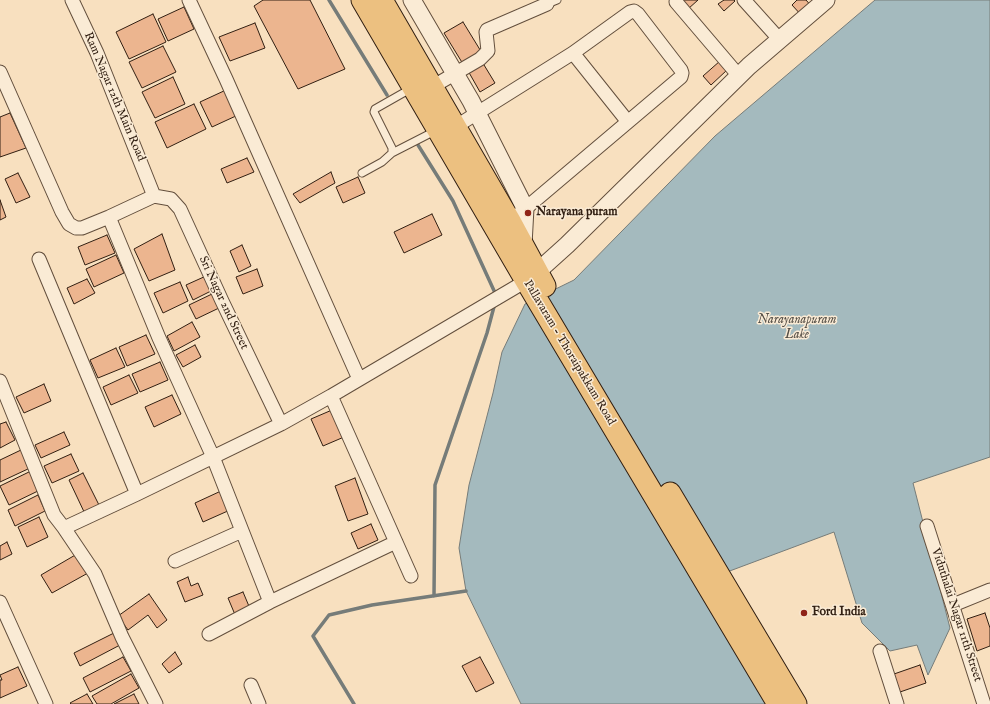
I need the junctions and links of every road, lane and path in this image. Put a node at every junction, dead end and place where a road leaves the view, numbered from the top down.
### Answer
1 (72, 0) edge
2 (189, 0) edge
3 (362, 0) edge
4 (382, 0) edge
5 (412, 0) edge
6 (744, 0) edge
7 (822, 1) edge
8 (552, 2) edge
9 (676, 2) dead end
10 (780, 40) junction
11 (573, 53) junction
12 (0, 72) edge
13 (455, 73) junction
14 (739, 76) junction
15 (422, 87) junction
16 (477, 114) junction
17 (628, 122) junction
18 (446, 128) junction
19 (392, 152) junction
20 (362, 173) dead end
21 (154, 196) junction
22 (517, 215) junction
23 (109, 217) junction
24 (39, 259) dead end
25 (532, 277) junction
26 (359, 380) junction
27 (0, 381) edge
28 (331, 396) junction
29 (281, 424) junction
30 (213, 457) junction
31 (137, 494) junction
32 (927, 526) dead end
33 (64, 528) junction
34 (242, 531) junction
35 (396, 542) junction
36 (175, 561) dead end
37 (411, 576) dead end
38 (990, 590) edge
39 (0, 602) edge
40 (270, 602) junction
41 (953, 605) junction
42 (209, 634) dead end
43 (880, 651) dead end
44 (985, 684) edge
45 (251, 685) dead end
46 (46, 704) edge
47 (156, 704) edge
48 (259, 704) edge
49 (778, 704) edge
50 (796, 704) edge
51 (897, 704) edge
52 (984, 704) edge

1 - 21 street, Ram Nagar 12th Main Road
2 - 26 street
3 - 15 main road, Pallavaram - Thoraipakkam Road
4 - 15 main road, Pallavaram - Thoraipakkam Road
5 - 13 street
6 - 10 street
7 - 10 street
8 - 13 street
9 - 14 street
10 - 14 street
11 - 16 street
11 - 17 street
11 - 17 street
12 - 23 street
13 - 15 street
13 - 16 street
14 - 25 street
15 - 18 main road, Pallavaram - Thoraipakkam Road
15 - 19 lane
16 - 18 street
16 - 22 street
17 - 22 street
18 - 19 lane
18 - 22 main road, Pallavaram - Thoraipakkam Road
18 - 25 main road, Pallavaram - Thoraipakkam Road
19 - 20 lane
21 - 23 street
21 - 29 street, Sri Nagar 2nd Street
22 - 25 main road, Pallavaram - Thoraipakkam Road
23 - 30 street
24 - 31 street
25 - 26 street
25 - 49 main road, Pallavaram - Thoraipakkam Road
25 - 50 main road, Pallavaram - Thoraipakkam Road
26 - 28 street
27 - 33 street
28 - 29 street
28 - 35 street
29 - 30 street
30 - 31 street
30 - 34 street
31 - 33 street
32 - 41 street, Viduthalai Nagar 11th Street
33 - 47 street
34 - 36 street
34 - 40 street
35 - 37 street
35 - 40 street
38 - 41 street
39 - 46 street
40 - 42 street
41 - 44 street, Viduthalai Nagar 11th Street
43 - 51 street
44 - 52 street, Viduthalai Nagar 11th Street
45 - 48 street

